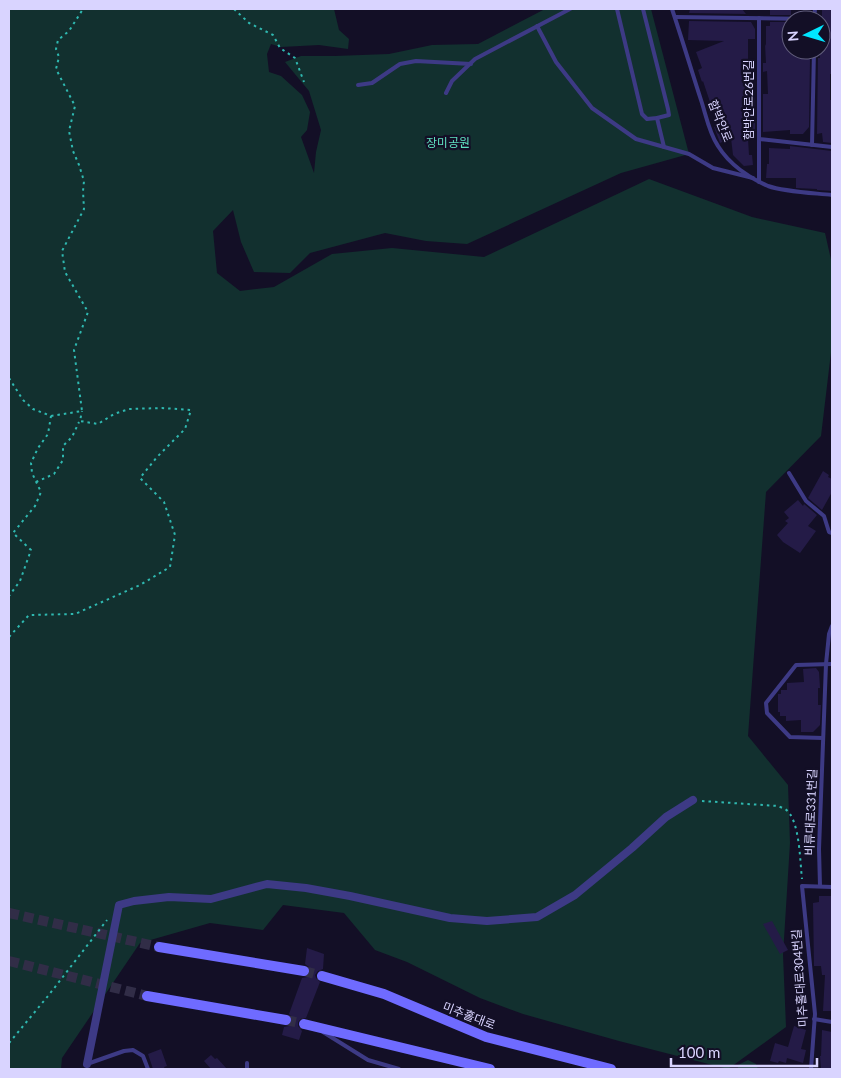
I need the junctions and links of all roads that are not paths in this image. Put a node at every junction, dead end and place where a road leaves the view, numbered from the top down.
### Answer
1 (570, 9) edge
2 (617, 9) edge
3 (643, 9) edge
4 (672, 9) edge
5 (675, 17) junction
6 (759, 18) junction
7 (781, 18) edge
8 (537, 26) junction
9 (814, 60) edge
10 (471, 64) junction
11 (358, 85) dead end
12 (446, 93) dead end
13 (657, 118) junction
14 (759, 139) junction
15 (812, 145) junction
16 (664, 147) junction
17 (832, 147) edge
18 (753, 178) junction
19 (760, 182) junction
20 (832, 195) edge
21 (789, 473) dead end
22 (832, 533) edge
23 (832, 626) edge
24 (826, 664) junction
25 (832, 664) edge
26 (823, 738) junction
27 (693, 800) road end
28 (820, 886) junction
29 (832, 886) edge
30 (159, 947) tunnel mouth
31 (304, 971) tunnel mouth
32 (322, 976) tunnel mouth
33 (147, 996) tunnel mouth
34 (814, 1019) junction
35 (286, 1020) tunnel mouth
36 (832, 1022) edge
37 (308, 1025) joint
38 (247, 1063) dead end
39 (87, 1064) joint
40 (148, 1069) edge
41 (247, 1069) edge
42 (399, 1069) edge
43 (490, 1069) edge
44 (611, 1069) edge
45 (811, 1069) edge

1 - 8 lane
2 - 13 lane
3 - 13 lane
4 - 5 lane, 함박안로
5 - 6 lane
5 - 18 lane, 함박안로
6 - 7 lane
6 - 14 lane, 함박안로26번길
8 - 10 lane
8 - 16 lane
9 - 15 lane
10 - 11 lane
10 - 12 lane
13 - 16 lane
14 - 15 lane
14 - 19 lane, 함박안로26번길
15 - 17 lane
16 - 18 lane
18 - 19 lane, 함박안로
19 - 20 lane, 함박안로
21 - 22 lane
23 - 24 lane, 비류대로331번길
24 - 25 lane
24 - 26 lane, 비류대로331번길
24 - 26 lane
26 - 28 lane, 비류대로331번길
27 - 39 street
28 - 29 lane
28 - 34 lane, 미추홀대로304번길
30 - 31 main road
32 - 44 main road, 미추홀대로
33 - 35 main road
34 - 36 lane
34 - 45 lane, 미추홀대로304번길
37 - 42 lane
37 - 43 main road
38 - 41 lane
39 - 40 lane

